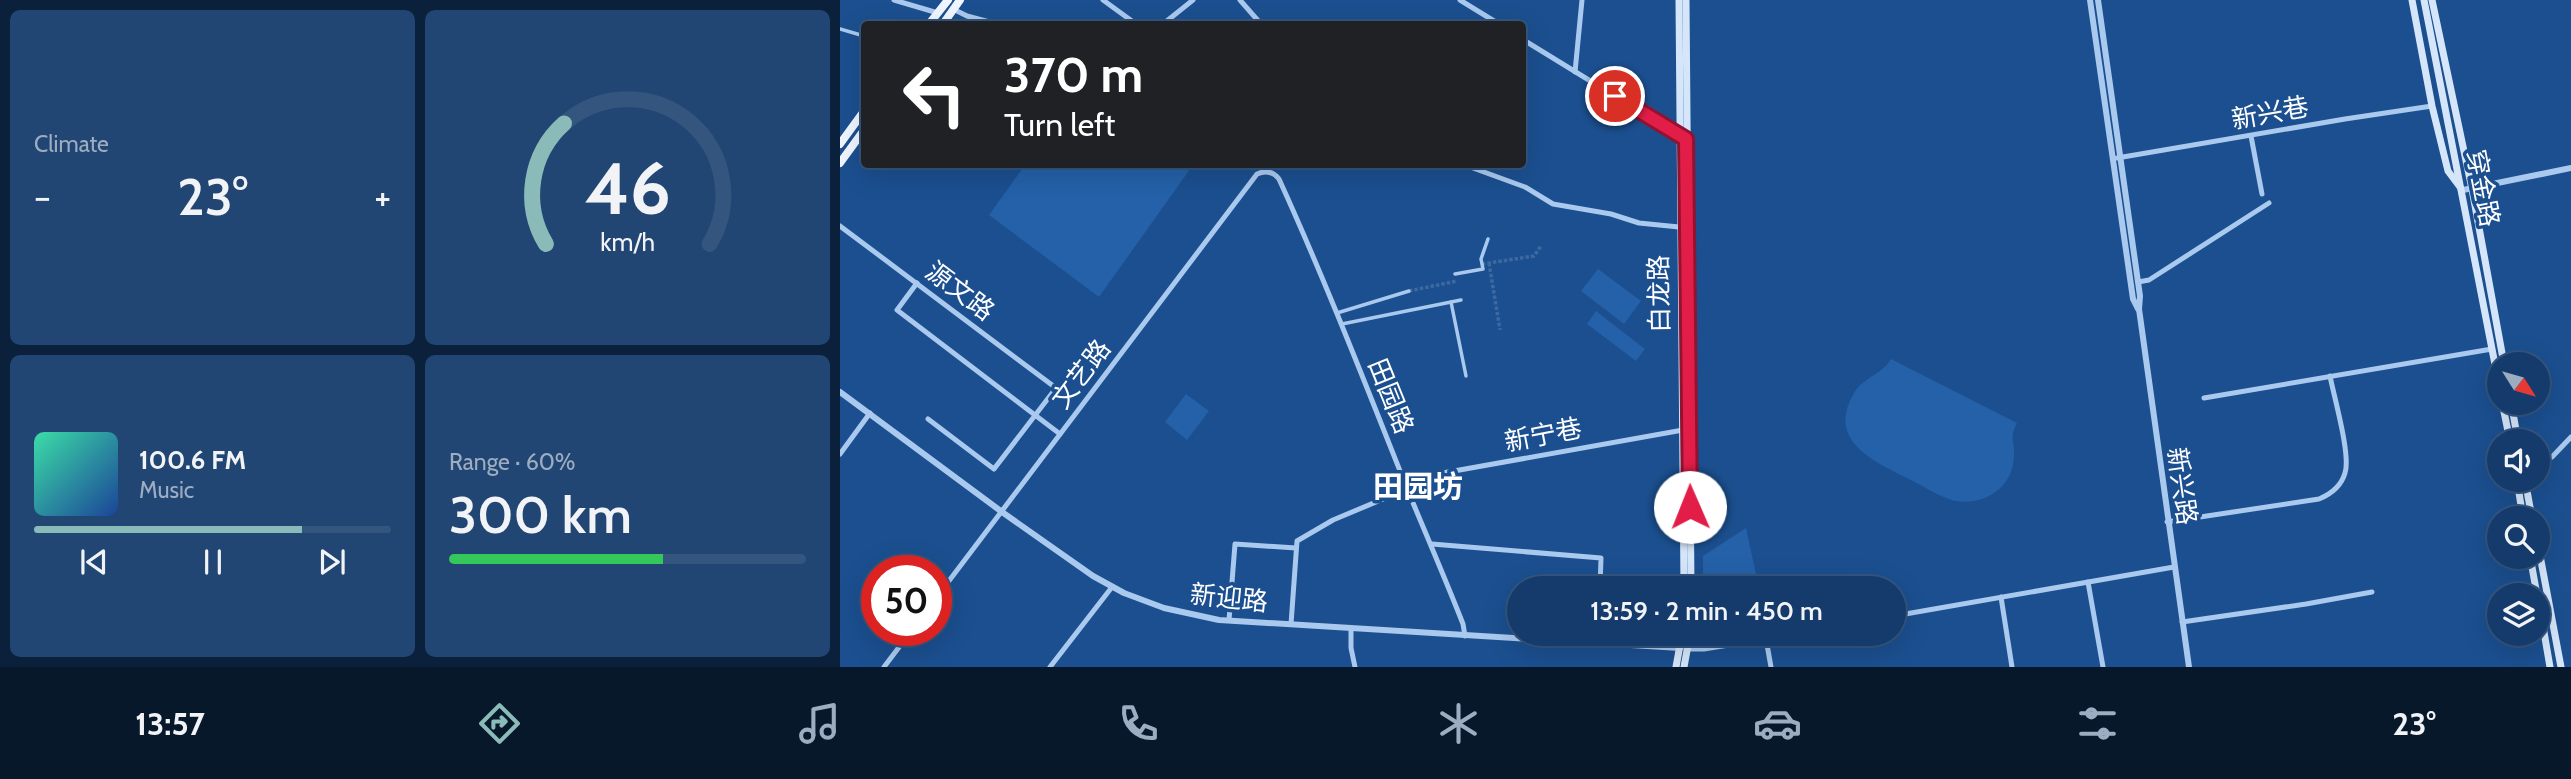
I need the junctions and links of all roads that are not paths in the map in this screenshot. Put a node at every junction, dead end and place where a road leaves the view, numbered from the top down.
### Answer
1 (894, 0) edge
2 (948, 0) edge
3 (960, 0) edge
4 (1103, 0) edge
5 (1193, 0) edge
6 (1240, 0) edge
7 (1460, 0) edge
8 (1582, 0) edge
9 (1679, 0) edge
10 (1686, 0) edge
11 (2090, 0) edge
12 (2098, 0) edge
13 (2412, 0) edge
14 (2424, 0) edge
15 (2432, 0) edge
16 (953, 9) junction
17 (939, 13) junction
18 (932, 21) edge
19 (945, 21) edge
20 (986, 21) edge
21 (1126, 21) edge
22 (1167, 21) edge
23 (1258, 21) edge
24 (1494, 21) edge
25 (840, 30) edge
26 (861, 35) edge
27 (1526, 41) edge
28 (1575, 72) junction
29 (2432, 106) junction
30 (861, 115) edge
31 (861, 134) edge
32 (2251, 136) junction
33 (1683, 138) junction
34 (840, 144) edge
35 (2118, 158) junction
36 (840, 163) edge
37 (1473, 168) edge
38 (2571, 168) edge
39 (1257, 174) joint
40 (2472, 189) junction
41 (2463, 190) junction
42 (2262, 194) dead end
43 (2269, 203) dead end
44 (840, 226) edge
45 (1679, 227) junction
46 (1488, 239) dead end
47 (1455, 274) tunnel mouth
48 (2138, 282) junction
49 (917, 283) junction
50 (1409, 291) tunnel mouth
51 (1461, 300) dead end
52 (1451, 302) junction
53 (2139, 309) junction
54 (1337, 313) junction
55 (1342, 324) junction
56 (2492, 349) junction
57 (2493, 352) edge
58 (2502, 352) edge
59 (1466, 376) dead end
60 (2330, 376) junction
61 (840, 392) edge
62 (2204, 398) dead end
63 (870, 413) junction
64 (1035, 415) junction
65 (928, 419) dead end
66 (1685, 430) junction
67 (1060, 434) junction
68 (2571, 437) edge
69 (840, 454) edge
70 (2550, 458) edge
71 (1406, 486) junction
72 (1002, 512) junction
73 (2167, 522) junction
74 (1432, 544) junction
75 (1296, 548) junction
76 (2174, 567) junction
77 (2543, 569) edge
78 (1600, 576) edge
79 (1684, 576) edge
80 (1691, 576) edge
81 (952, 577) edge
82 (2088, 582) junction
83 (1112, 587) junction
84 (2372, 592) dead end
85 (2001, 597) junction
86 (1906, 614) edge
87 (1229, 620) junction
88 (2182, 622) junction
89 (1291, 624) junction
90 (1351, 628) junction
91 (1465, 636) junction
92 (1507, 638) edge
93 (900, 646) edge
94 (1640, 646) edge
95 (1684, 646) edge
96 (1685, 646) edge
97 (1709, 646) edge
98 (1767, 646) edge
99 (2546, 646) edge
100 (1684, 649) junction
101 (884, 667) edge
102 (1050, 667) edge
103 (1355, 667) edge
104 (1676, 667) edge
105 (1684, 667) edge
106 (1771, 667) edge
107 (2012, 667) edge
108 (2103, 667) edge
109 (2189, 667) edge
110 (2550, 667) edge
111 (2561, 667) edge

1 - 17 street
2 - 17 main road
3 - 16 main road
4 - 21 street
5 - 22 street
6 - 23 street
7 - 24 street
8 - 28 street
9 - 33 main road, 白龙路
10 - 33 main road, 白龙路
11 - 35 street, 新兴路
12 - 35 street, 新兴路
13 - 29 main road
14 - 41 main road, 穿金路
15 - 40 main road, 穿金路
16 - 19 main road
16 - 20 street
17 - 18 main road
25 - 26 street
27 - 28 street
28 - 33 street
29 - 32 street, 新兴巷
29 - 41 main road
30 - 34 main road
31 - 36 main road
32 - 35 street, 新兴巷
32 - 42 street
33 - 45 main road, 白龙路
33 - 66 main road, 白龙路
35 - 48 street, 新兴路
35 - 53 street, 新兴路
37 - 45 street
38 - 40 street
39 - 54 street, 田园路
39 - 67 street, 文艺路
40 - 41 street
40 - 58 main road, 穿金路
41 - 56 main road, 穿金路
43 - 48 street
44 - 49 street, 源文路
45 - 66 main road, 白龙路
46 - 47 street
48 - 53 street, 新兴路
49 - 64 street
49 - 64 street, 源文路
50 - 54 street
51 - 52 street
52 - 55 street
52 - 59 street
53 - 73 street, 新兴路
54 - 55 street, 田园路
55 - 71 street, 田园路
56 - 57 main road, 穿金路
56 - 60 street
60 - 62 street
60 - 73 street
61 - 63 street, 新迎路
63 - 69 street
63 - 72 street, 新迎路
64 - 65 street
64 - 67 street
66 - 71 street, 新宁巷
66 - 79 main road, 白龙路
66 - 80 main road, 白龙路
67 - 72 street, 文艺路
68 - 70 street
71 - 74 street, 田园路
71 - 75 street, 新宁巷
72 - 81 street, 文艺路
72 - 83 street, 新迎路
73 - 76 street, 新兴路
74 - 78 street
74 - 91 street, 田园路
75 - 87 street
75 - 89 street
76 - 82 street
76 - 88 street, 新兴路
77 - 111 main road
82 - 85 street
82 - 108 street
83 - 87 street, 新迎路
83 - 102 street
84 - 88 street
85 - 86 street
85 - 107 street
87 - 89 street, 新迎路
88 - 109 street, 新兴路
89 - 90 street, 新迎路
90 - 91 street, 新迎路
90 - 103 street
91 - 92 street, 新迎路
93 - 101 street
94 - 100 street, 新迎路
95 - 100 main road
96 - 100 main road
97 - 100 street
98 - 106 street
99 - 110 main road
100 - 104 main road
100 - 105 main road

